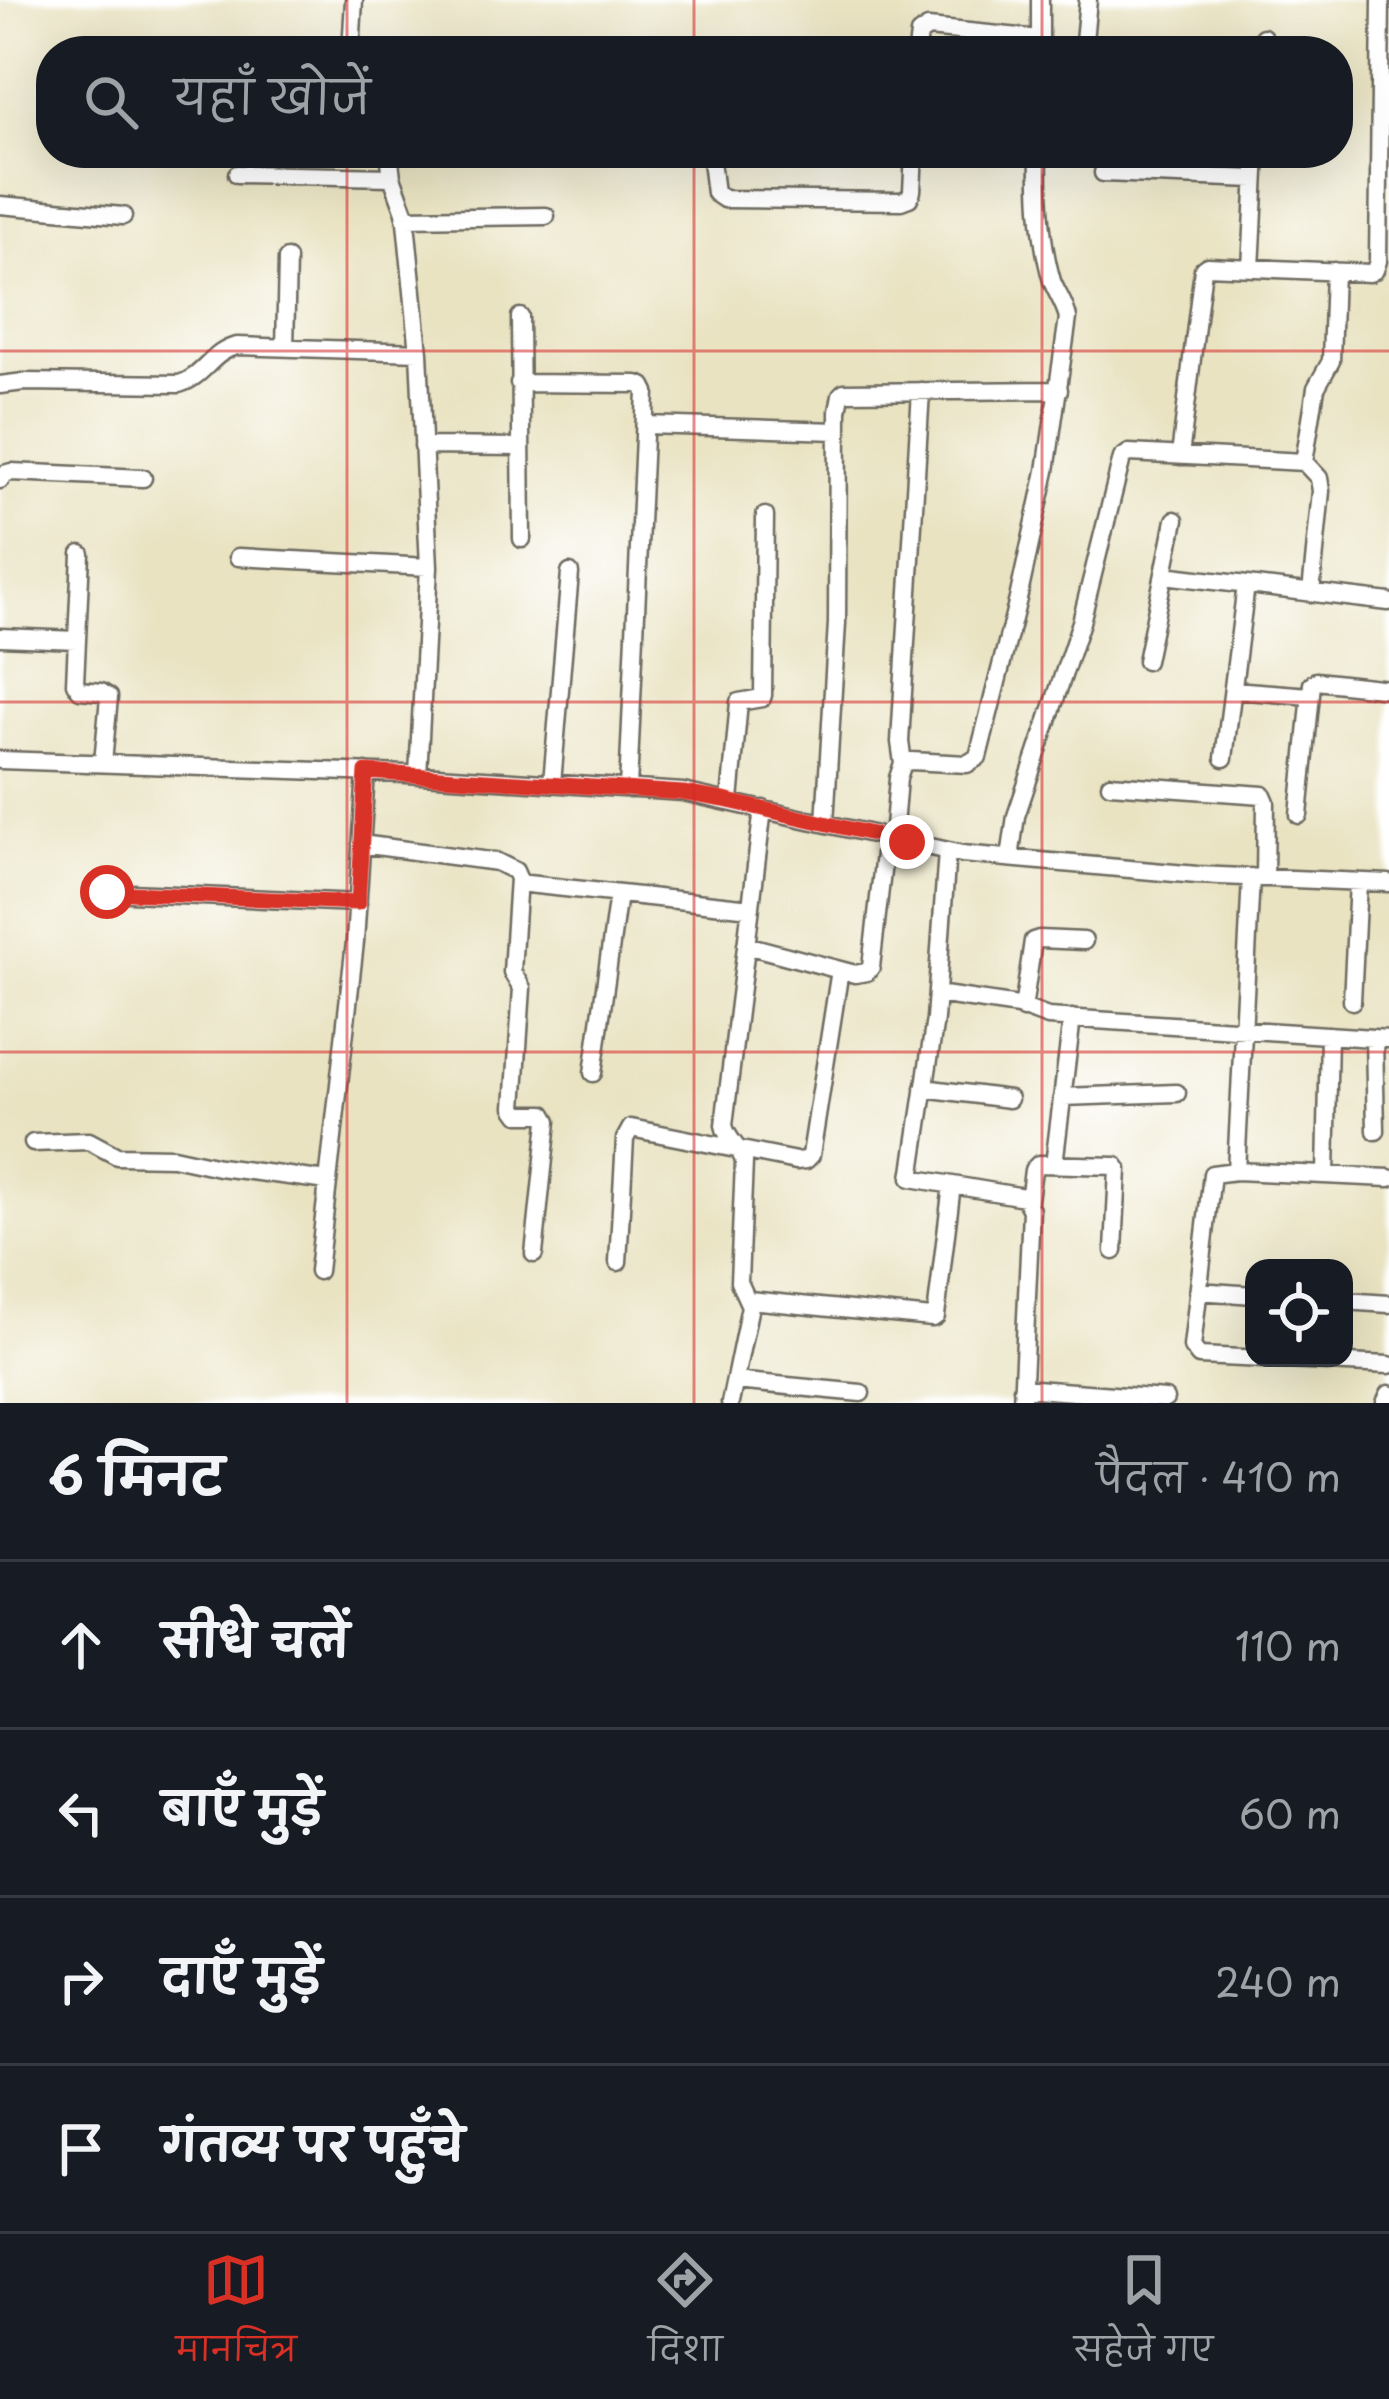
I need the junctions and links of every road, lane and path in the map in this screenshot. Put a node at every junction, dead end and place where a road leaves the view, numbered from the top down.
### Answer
1 (354, 0) edge
2 (1040, 0) edge
3 (1088, 0) edge
4 (1381, 0) edge
5 (352, 36) edge
6 (920, 36) edge
7 (981, 36) edge
8 (1040, 36) edge
9 (1084, 36) edge
10 (390, 168) edge
11 (712, 168) edge
12 (914, 168) edge
13 (1040, 168) edge
14 (1256, 168) edge
15 (1103, 173) dead end
16 (237, 174) dead end
17 (392, 177) junction
18 (1255, 179) junction
19 (0, 205) edge
20 (123, 216) dead end
21 (546, 216) dead end
22 (405, 218) junction
23 (287, 259) dead end
24 (1250, 268) junction
25 (1334, 272) junction
26 (520, 317) dead end
27 (285, 348) junction
28 (419, 352) junction
29 (519, 383) junction
30 (0, 385) edge
31 (1058, 390) junction
32 (921, 391) junction
33 (645, 425) junction
34 (838, 431) junction
35 (423, 446) junction
36 (520, 447) junction
37 (1180, 456) junction
38 (1304, 462) junction
39 (143, 478) dead end
40 (0, 480) edge
41 (765, 516) dead end
42 (1175, 520) dead end
43 (522, 539) dead end
44 (81, 554) dead end
45 (238, 556) dead end
46 (429, 567) junction
47 (569, 573) dead end
48 (1164, 575) junction
49 (1246, 585) junction
50 (1311, 593) junction
51 (1389, 602) edge
52 (0, 637) edge
53 (77, 640) junction
54 (1146, 661) dead end
55 (1389, 689) edge
56 (1233, 690) junction
57 (1310, 696) junction
58 (1224, 758) dead end
59 (0, 760) edge
60 (103, 763) junction
61 (903, 763) junction
62 (366, 772) junction
63 (418, 775) junction
64 (552, 784) junction
65 (1110, 784) dead end
66 (628, 789) junction
67 (730, 801) junction
68 (763, 808) junction
69 (1298, 815) dead end
70 (825, 823) junction
71 (889, 838) junction
72 (361, 844) junction
73 (947, 851) junction
74 (1010, 858) junction
75 (1258, 878) junction
76 (1358, 882) junction
77 (518, 883) junction
78 (1389, 883) edge
79 (107, 892) dead end
80 (618, 894) junction
81 (358, 903) junction
82 (751, 908) junction
83 (1084, 940) dead end
84 (746, 945) junction
85 (840, 970) junction
86 (937, 994) junction
87 (1352, 1001) dead end
88 (1024, 1009) junction
89 (1072, 1018) junction
90 (1243, 1028) junction
91 (1329, 1035) junction
92 (1381, 1039) edge
93 (593, 1073) dead end
94 (925, 1088) junction
95 (1177, 1094) dead end
96 (1062, 1096) junction
97 (1009, 1099) dead end
98 (1376, 1131) dead end
99 (33, 1143) dead end
100 (739, 1149) junction
101 (1054, 1164) junction
102 (1236, 1171) junction
103 (1326, 1175) junction
104 (1389, 1178) edge
105 (328, 1181) junction
106 (952, 1185) junction
107 (1029, 1202) junction
108 (1114, 1251) dead end
109 (534, 1254) dead end
110 (618, 1262) dead end
111 (319, 1271) dead end
112 (1198, 1291) junction
113 (1245, 1294) edge
114 (748, 1300) junction
115 (1353, 1301) edge
116 (1389, 1304) edge
117 (1389, 1365) edge
118 (735, 1381) junction
119 (861, 1393) dead end
120 (1389, 1394) edge
121 (1022, 1395) edge
122 (1165, 1399) dead end
123 (730, 1403) edge
124 (1385, 1403) edge

1 - 5 street
2 - 8 street
3 - 9 street
4 - 25 street
6 - 7 street
10 - 17 street
11 - 12 street
13 - 31 street
14 - 18 street
15 - 18 street
16 - 17 street
17 - 22 street
18 - 24 street
19 - 20 street
21 - 22 street
22 - 28 street
23 - 27 street
24 - 25 street
24 - 37 street
25 - 38 street
26 - 29 street
27 - 28 street
27 - 30 street
28 - 35 street
29 - 33 street
29 - 36 street
31 - 32 street
31 - 61 street
32 - 34 street
32 - 61 street
33 - 34 street
33 - 66 street
34 - 70 street
35 - 36 street
35 - 46 street
36 - 43 street
37 - 38 street
37 - 74 street
38 - 50 street
39 - 40 street
41 - 67 street
42 - 48 street
44 - 53 street
45 - 46 street
46 - 63 street
47 - 64 street
48 - 49 street
48 - 54 street
49 - 50 street
49 - 56 street
50 - 51 street
52 - 53 street
53 - 60 street
55 - 57 street
56 - 57 street
56 - 58 street
57 - 69 street
59 - 60 street
60 - 62 street
61 - 71 street
62 - 63 street
62 - 72 street
63 - 64 street
64 - 66 street
65 - 75 street
66 - 67 street
67 - 68 street
68 - 70 street
68 - 82 street
70 - 71 street
71 - 73 street
71 - 85 street
72 - 77 street
72 - 81 street
73 - 74 street
73 - 86 street
74 - 75 street
75 - 76 street
75 - 90 street
76 - 78 street
76 - 87 street
77 - 80 street
77 - 109 street
79 - 81 street
80 - 82 street
80 - 93 street
81 - 105 street
82 - 84 street
83 - 88 street
84 - 85 street
84 - 100 street
85 - 100 street
86 - 88 street
86 - 94 street
88 - 89 street
89 - 90 street
89 - 96 street
90 - 91 street
90 - 102 street
91 - 92 street
91 - 103 street
92 - 98 street
94 - 97 street
94 - 106 street
95 - 96 street
96 - 101 street
99 - 105 street
100 - 110 street
100 - 114 street
101 - 107 street
101 - 108 street
102 - 103 street
102 - 112 street
103 - 104 street
105 - 111 street
106 - 107 street
106 - 114 street
107 - 121 street
112 - 113 street
112 - 117 street
114 - 118 street
115 - 116 street
118 - 119 street
118 - 123 street
120 - 124 street
121 - 122 street

